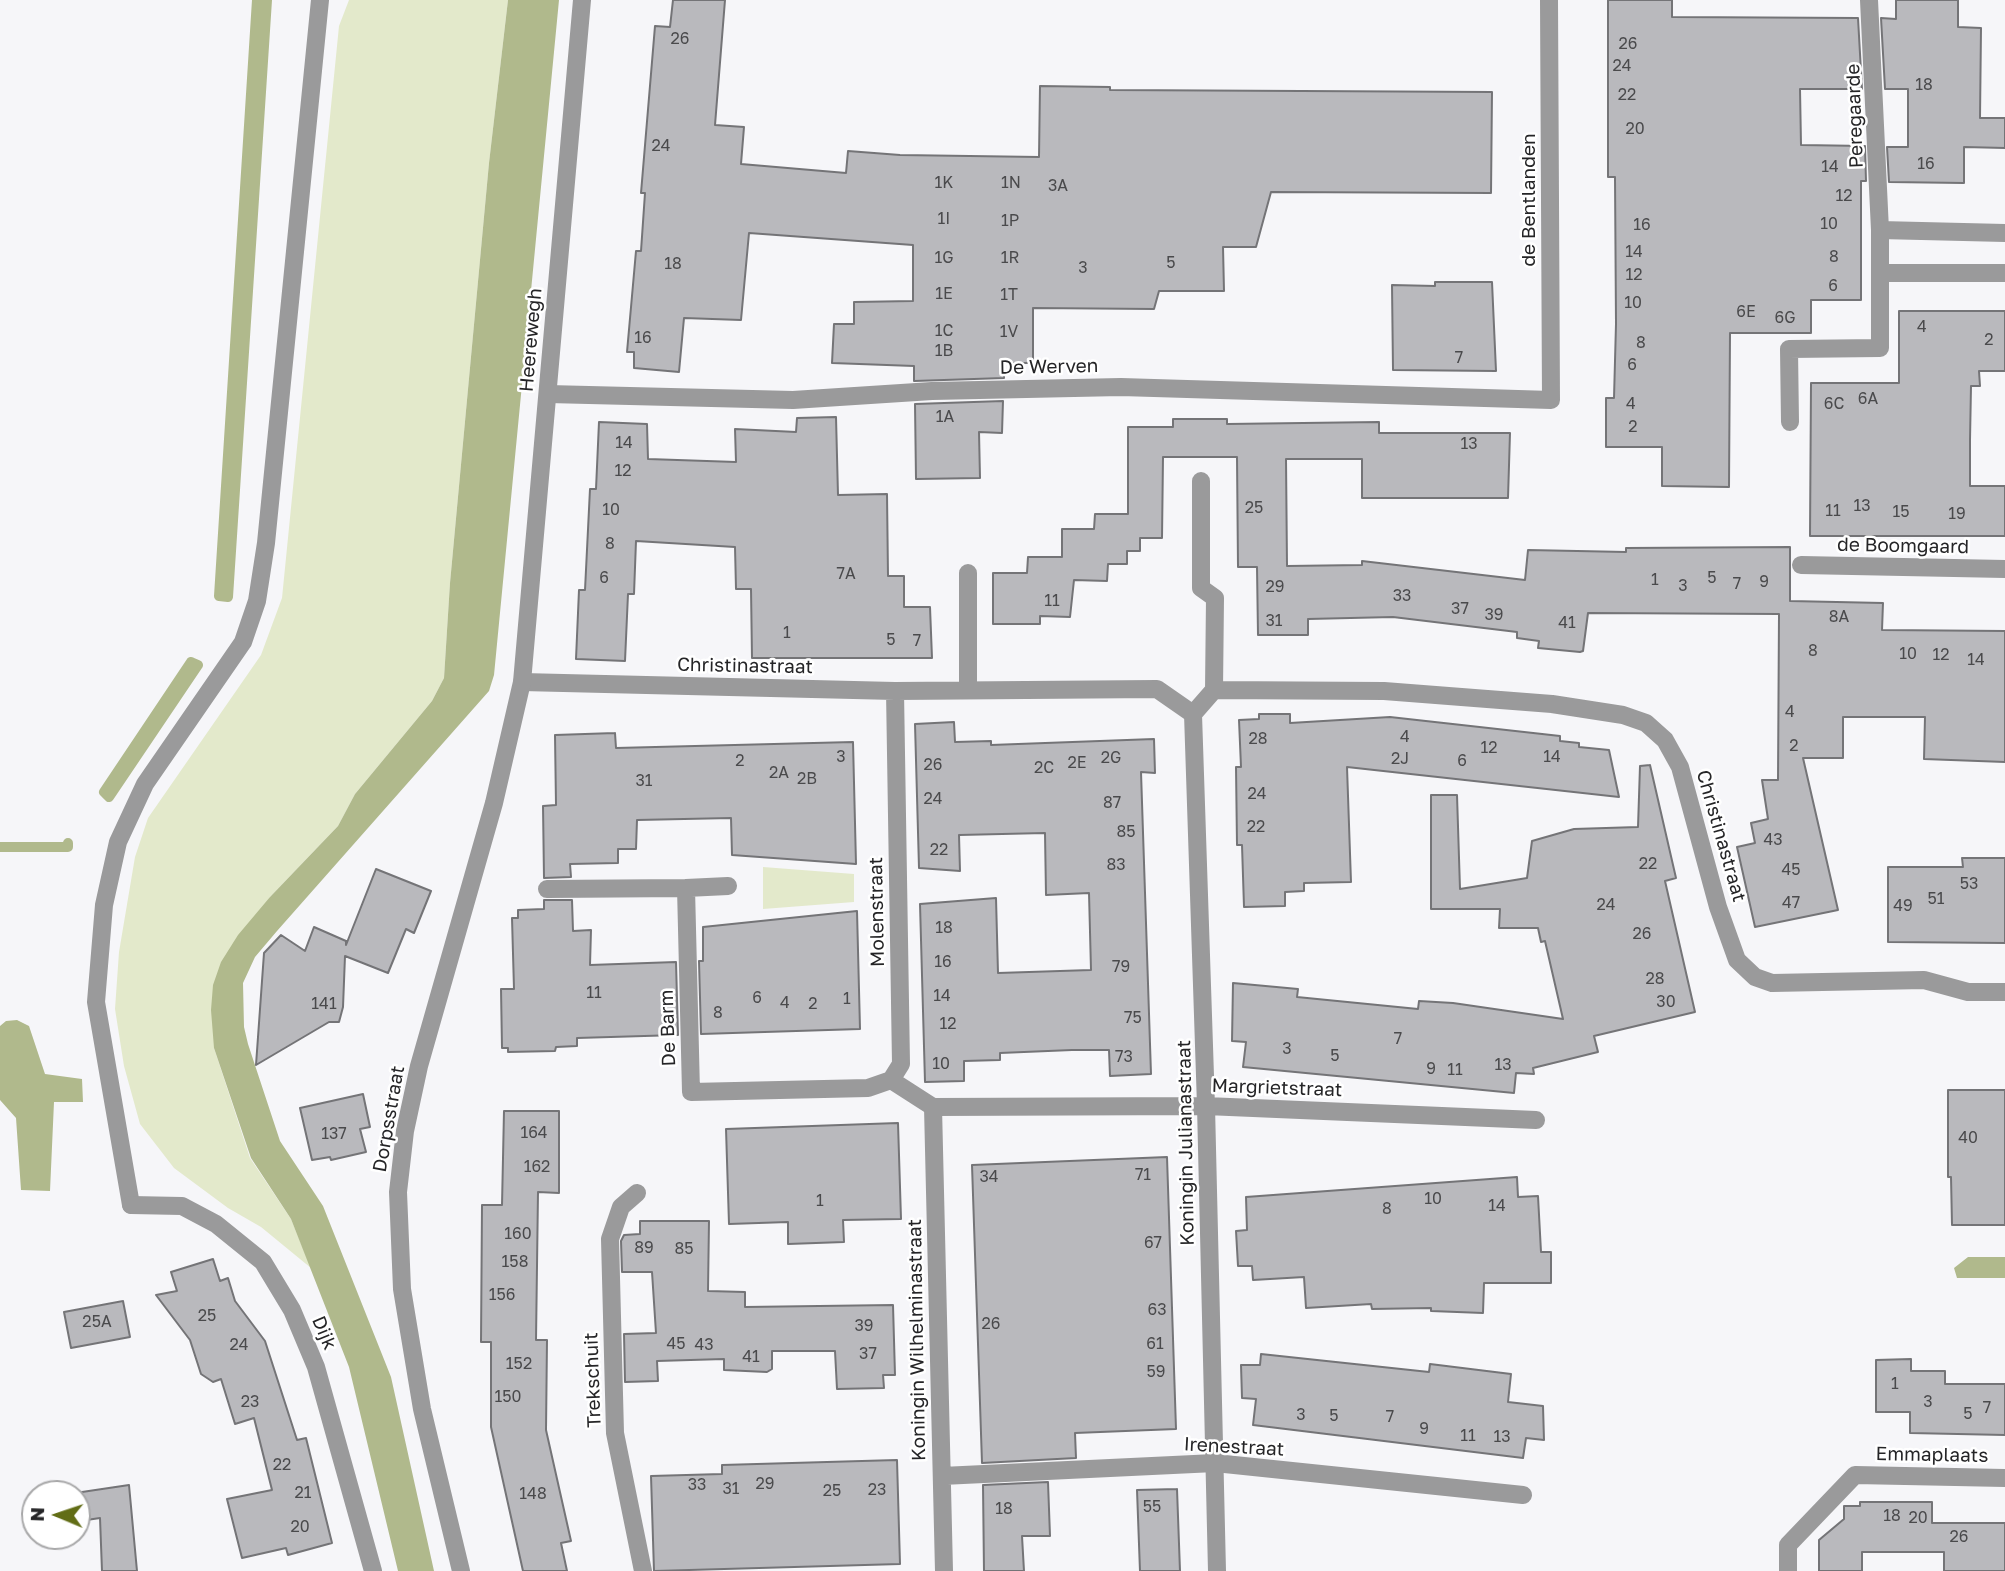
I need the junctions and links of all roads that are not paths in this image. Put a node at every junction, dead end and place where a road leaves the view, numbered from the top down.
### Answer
1 (320, 0) edge
2 (582, 0) edge
3 (1549, 0) edge
4 (1869, 0) edge
5 (1881, 230) junction
6 (2005, 233) edge
7 (1880, 273) junction
8 (2005, 273) edge
9 (548, 394) junction
10 (1551, 400) joint
11 (1790, 422) dead end
12 (1201, 481) dead end
13 (1801, 565) dead end
14 (2005, 569) edge
15 (968, 573) dead end
16 (522, 682) junction
17 (968, 689) junction
18 (1214, 690) junction
19 (895, 691) junction
20 (1193, 714) junction
21 (728, 886) dead end
22 (686, 888) junction
23 (547, 889) dead end
24 (2005, 992) edge
25 (891, 1080) junction
26 (1206, 1106) junction
27 (933, 1107) junction
28 (1536, 1120) dead end
29 (637, 1194) dead end
30 (1214, 1463) junction
31 (942, 1476) junction
32 (2005, 1478) edge
33 (1523, 1495) dead end
34 (373, 1571) edge
35 (461, 1571) edge
36 (643, 1571) edge
37 (944, 1571) edge
38 (1216, 1571) edge
39 (1788, 1571) edge

1 - 34 street, Dijk
2 - 9 street, Heerewegh
3 - 10 street, de Bentlanden
4 - 5 street, Peregaarde
5 - 6 street
5 - 7 street, Peregaarde
7 - 8 street
7 - 11 street, Peregaarde
9 - 10 street, De Werven
9 - 16 street, Heerewegh
12 - 18 street
13 - 14 street, de Boomgaard
15 - 17 street
16 - 19 street, Christinastraat
16 - 35 street, Dorpsstraat
17 - 19 street, Christinastraat
17 - 20 street, Christinastraat
18 - 20 street
18 - 24 street, Christinastraat
19 - 25 street, Molenstraat
20 - 26 street, Koningin Julianastraat
21 - 22 street
22 - 23 street
22 - 25 street, De Barm
25 - 27 street
26 - 27 street, Margrietstraat
26 - 28 street, Margrietstraat
26 - 30 street, Koningin Julianastraat
27 - 31 street, Koningin Wilhelminastraat
29 - 36 street, Trekschuit
30 - 31 street, Irenestraat
30 - 33 street, Irenestraat
30 - 38 street, Koningin Julianastraat
31 - 37 street, Koningin Wilhelminastraat
32 - 39 street, Emmaplaats

